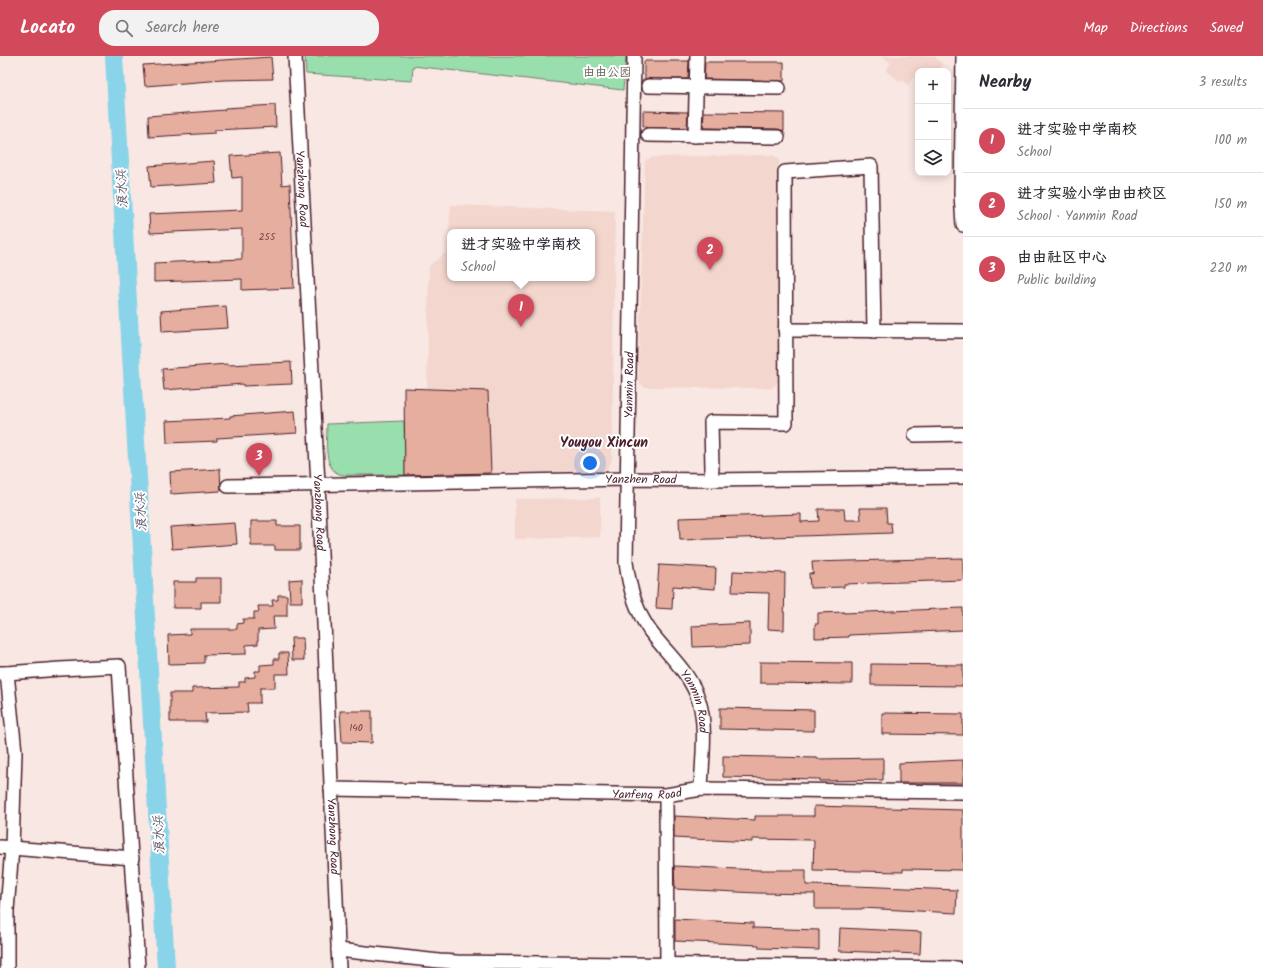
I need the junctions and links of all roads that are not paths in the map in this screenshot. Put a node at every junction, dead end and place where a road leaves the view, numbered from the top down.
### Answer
1 (296, 56) edge
2 (634, 56) edge
3 (697, 56) edge
4 (962, 56) edge
5 (648, 86) dead end
6 (696, 87) junction
7 (779, 88) dead end
8 (648, 135) dead end
9 (695, 136) junction
10 (778, 137) dead end
11 (963, 225) edge
12 (785, 330) junction
13 (874, 331) junction
14 (963, 331) edge
15 (963, 434) edge
16 (915, 435) dead end
17 (963, 477) edge
18 (627, 479) junction
19 (711, 480) junction
20 (318, 484) junction
21 (228, 486) dead end
22 (3, 673) edge
23 (330, 789) junction
24 (701, 789) junction
25 (963, 792) edge
26 (666, 795) junction
27 (6, 848) edge
28 (132, 858) junction
29 (338, 950) junction
30 (667, 965) junction
31 (7, 968) edge
32 (138, 968) edge
33 (339, 968) edge
34 (954, 968) edge

1 - 20 street, Yanzhong Road
2 - 18 street, Yanmin Road
3 - 6 street
4 - 11 street
5 - 6 street
6 - 7 street
6 - 9 street
8 - 9 street
9 - 10 street
12 - 13 street
12 - 13 street
12 - 19 street
13 - 14 street
15 - 16 street
17 - 19 street, Yanzhen Road
18 - 19 street, Yanzhen Road
18 - 20 street, Yanzhen Road
18 - 24 street, Yanmin Road
20 - 21 street, Yanzhen Road
20 - 23 street, Yanzhong Road
22 - 27 street
22 - 28 street
23 - 26 street, Yanfeng Road
23 - 29 street, Yanzhong Road
24 - 25 street, Yanfeng Road
24 - 26 street, Yanfeng Road
26 - 30 street
27 - 28 street
27 - 31 street
28 - 32 street
29 - 30 street
29 - 33 street, Yanzhong Road
30 - 34 street

